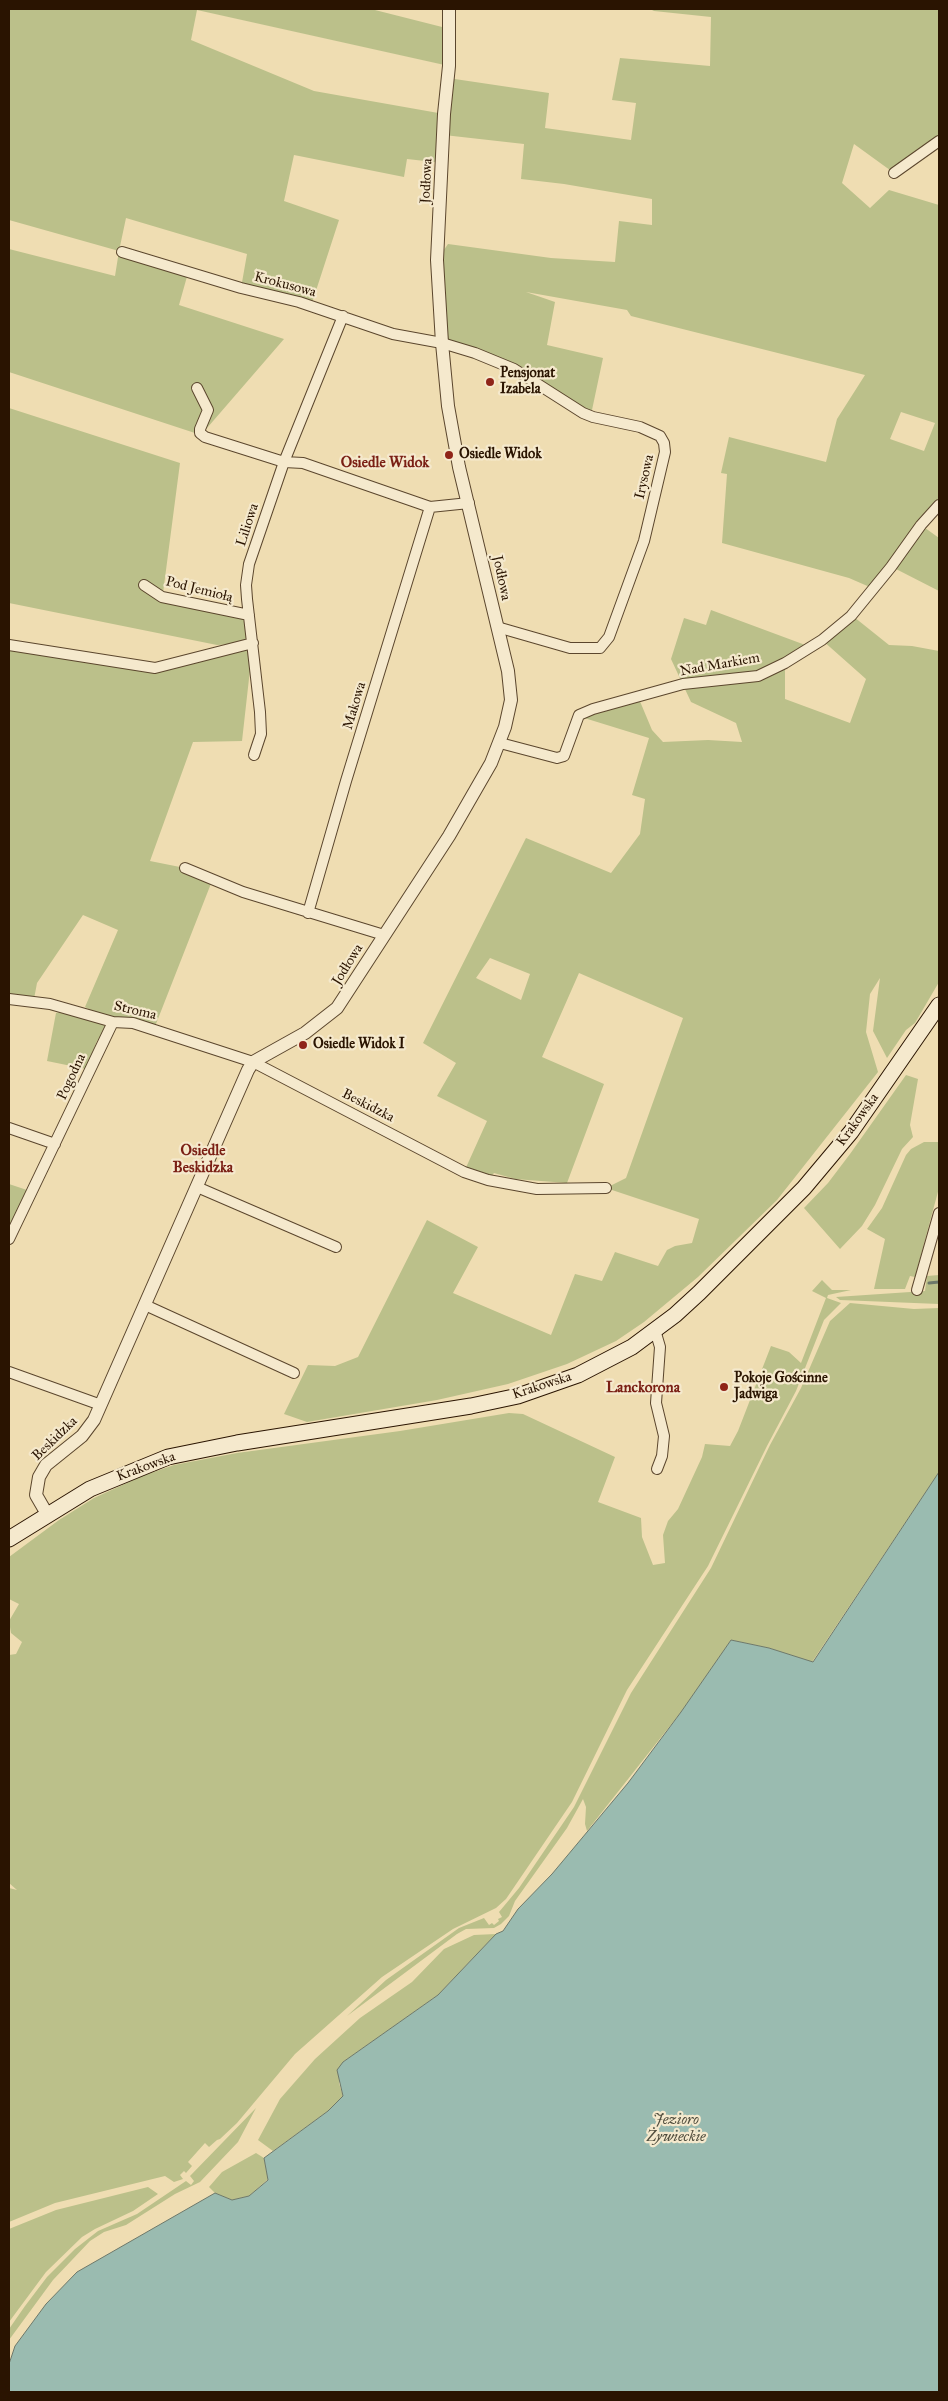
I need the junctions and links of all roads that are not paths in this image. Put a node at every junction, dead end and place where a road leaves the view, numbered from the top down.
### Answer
1 (449, 9) edge
2 (939, 141) edge
3 (894, 173) dead end
4 (122, 252) dead end
5 (343, 316) junction
6 (442, 343) junction
7 (197, 388) dead end
8 (284, 462) junction
9 (469, 503) junction
10 (939, 506) edge
11 (430, 508) junction
12 (144, 585) dead end
13 (249, 615) junction
14 (496, 627) junction
15 (253, 643) junction
16 (9, 645) edge
17 (500, 743) junction
18 (254, 755) dead end
19 (185, 868) dead end
20 (308, 913) junction
21 (384, 935) junction
22 (9, 999) edge
23 (939, 1005) edge
24 (113, 1022) junction
25 (253, 1062) junction
26 (9, 1128) edge
27 (55, 1144) junction
28 (197, 1187) junction
29 (606, 1188) dead end
30 (939, 1213) edge
31 (9, 1239) edge
32 (336, 1248) dead end
33 (917, 1290) dead end
34 (144, 1305) junction
35 (656, 1330) junction
36 (9, 1372) edge
37 (294, 1373) dead end
38 (101, 1405) junction
39 (657, 1469) dead end
40 (47, 1514) junction
41 (9, 1539) edge

1 - 6 street, Jodłowa
2 - 3 street
4 - 5 street, Krokusowa
5 - 6 street, Krokusowa
5 - 8 street, Liliowa
6 - 9 street, Jodłowa
6 - 14 street, Irysowa
7 - 8 street
8 - 11 street
8 - 13 street, Liliowa
9 - 11 street
9 - 14 street, Jodłowa
10 - 17 street, Nad Markiem
11 - 20 street, Makowa
12 - 13 street, Pod Jemiołą
13 - 15 street, Liliowa
14 - 17 street, Jodłowa
15 - 16 street
15 - 18 street, Liliowa
17 - 21 street, Jodłowa
19 - 20 street
20 - 21 street
21 - 25 street, Jodłowa
22 - 24 street, Stroma
23 - 35 main road, Krakowska
24 - 25 street, Stroma
24 - 27 street, Pogodna
25 - 28 street, Beskidzka
25 - 29 street, Beskidzka
26 - 27 street
27 - 31 street, Pogodna
28 - 32 street
28 - 34 street, Beskidzka
30 - 33 street
34 - 37 street
34 - 38 street, Beskidzka
35 - 39 street
35 - 40 main road, Krakowska
36 - 38 street
38 - 40 street, Beskidzka
40 - 41 main road, Krakowska

